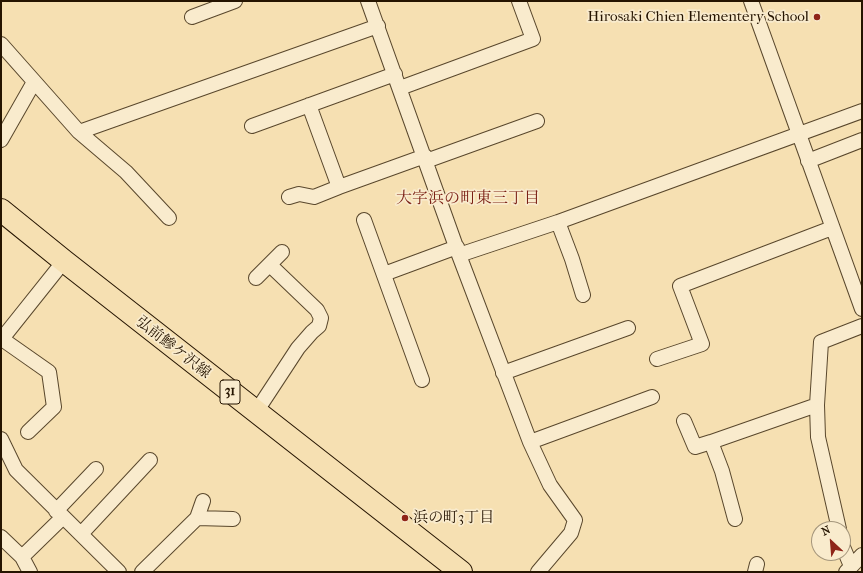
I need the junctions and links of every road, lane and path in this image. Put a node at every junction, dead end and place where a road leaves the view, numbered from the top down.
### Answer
1 (235, 1) edge
2 (368, 1) edge
3 (519, 1) edge
4 (751, 1) edge
5 (192, 17) dead end
6 (378, 26) junction
7 (1, 44) edge
8 (398, 81) junction
9 (34, 82) junction
10 (309, 105) junction
11 (862, 111) edge
12 (537, 121) dead end
13 (252, 126) dead end
14 (79, 132) junction
15 (799, 133) junction
16 (1, 140) edge
17 (862, 140) edge
18 (426, 159) junction
19 (808, 161) junction
20 (340, 187) junction
21 (289, 197) dead end
22 (1, 210) edge
23 (169, 218) dead end
24 (364, 220) dead end
25 (558, 222) junction
26 (832, 228) junction
27 (458, 251) junction
28 (282, 252) dead end
29 (64, 262) junction
30 (270, 265) junction
31 (384, 274) junction
32 (256, 278) dead end
33 (583, 295) dead end
34 (862, 309) edge
35 (862, 326) edge
36 (628, 328) dead end
37 (1, 339) edge
38 (657, 359) dead end
39 (503, 373) junction
40 (422, 380) dead end
41 (652, 397) dead end
42 (817, 405) junction
43 (256, 412) junction
44 (684, 421) dead end
45 (28, 432) dead end
46 (1, 439) edge
47 (530, 442) junction
48 (711, 442) junction
49 (150, 460) dead end
50 (96, 469) dead end
51 (203, 502) dead end
52 (59, 514) junction
53 (197, 518) junction
54 (233, 519) dead end
55 (735, 519) dead end
56 (837, 521) edge
57 (81, 534) junction
58 (1, 537) edge
59 (862, 555) edge
60 (22, 557) junction
61 (849, 569) edge
62 (30, 572) edge
63 (119, 572) edge
64 (142, 572) edge
65 (461, 572) edge
66 (538, 572) edge

1 - 5 street
2 - 6 street
3 - 8 street
4 - 15 street
6 - 8 street
6 - 14 street
7 - 9 street
8 - 10 street
8 - 18 street
9 - 14 street
9 - 16 street
10 - 13 street
10 - 20 street
11 - 15 street
12 - 18 street
14 - 23 street
15 - 19 street
15 - 25 street
17 - 19 street
18 - 20 street
18 - 27 street
19 - 26 street
20 - 21 street
22 - 29 main road, 弘前鰺ケ沢線 / 31
24 - 31 street
25 - 27 street
25 - 33 street
26 - 34 street
26 - 38 street
27 - 31 street
27 - 39 street
28 - 30 street
29 - 37 street
29 - 43 main road, 弘前鰺ケ沢線 / 31
30 - 32 street
30 - 43 street
31 - 40 street
35 - 42 street
36 - 39 street
37 - 45 street
39 - 47 street
41 - 47 street
42 - 48 street
42 - 56 street
43 - 65 main road, 弘前鰺ケ沢線 / 31
44 - 48 street
46 - 52 street
47 - 66 street
48 - 55 street
49 - 57 street
50 - 52 street
51 - 53 street
52 - 57 street
52 - 60 street
53 - 54 street
53 - 64 street
57 - 63 street
58 - 60 street
59 - 61 street
60 - 62 street

